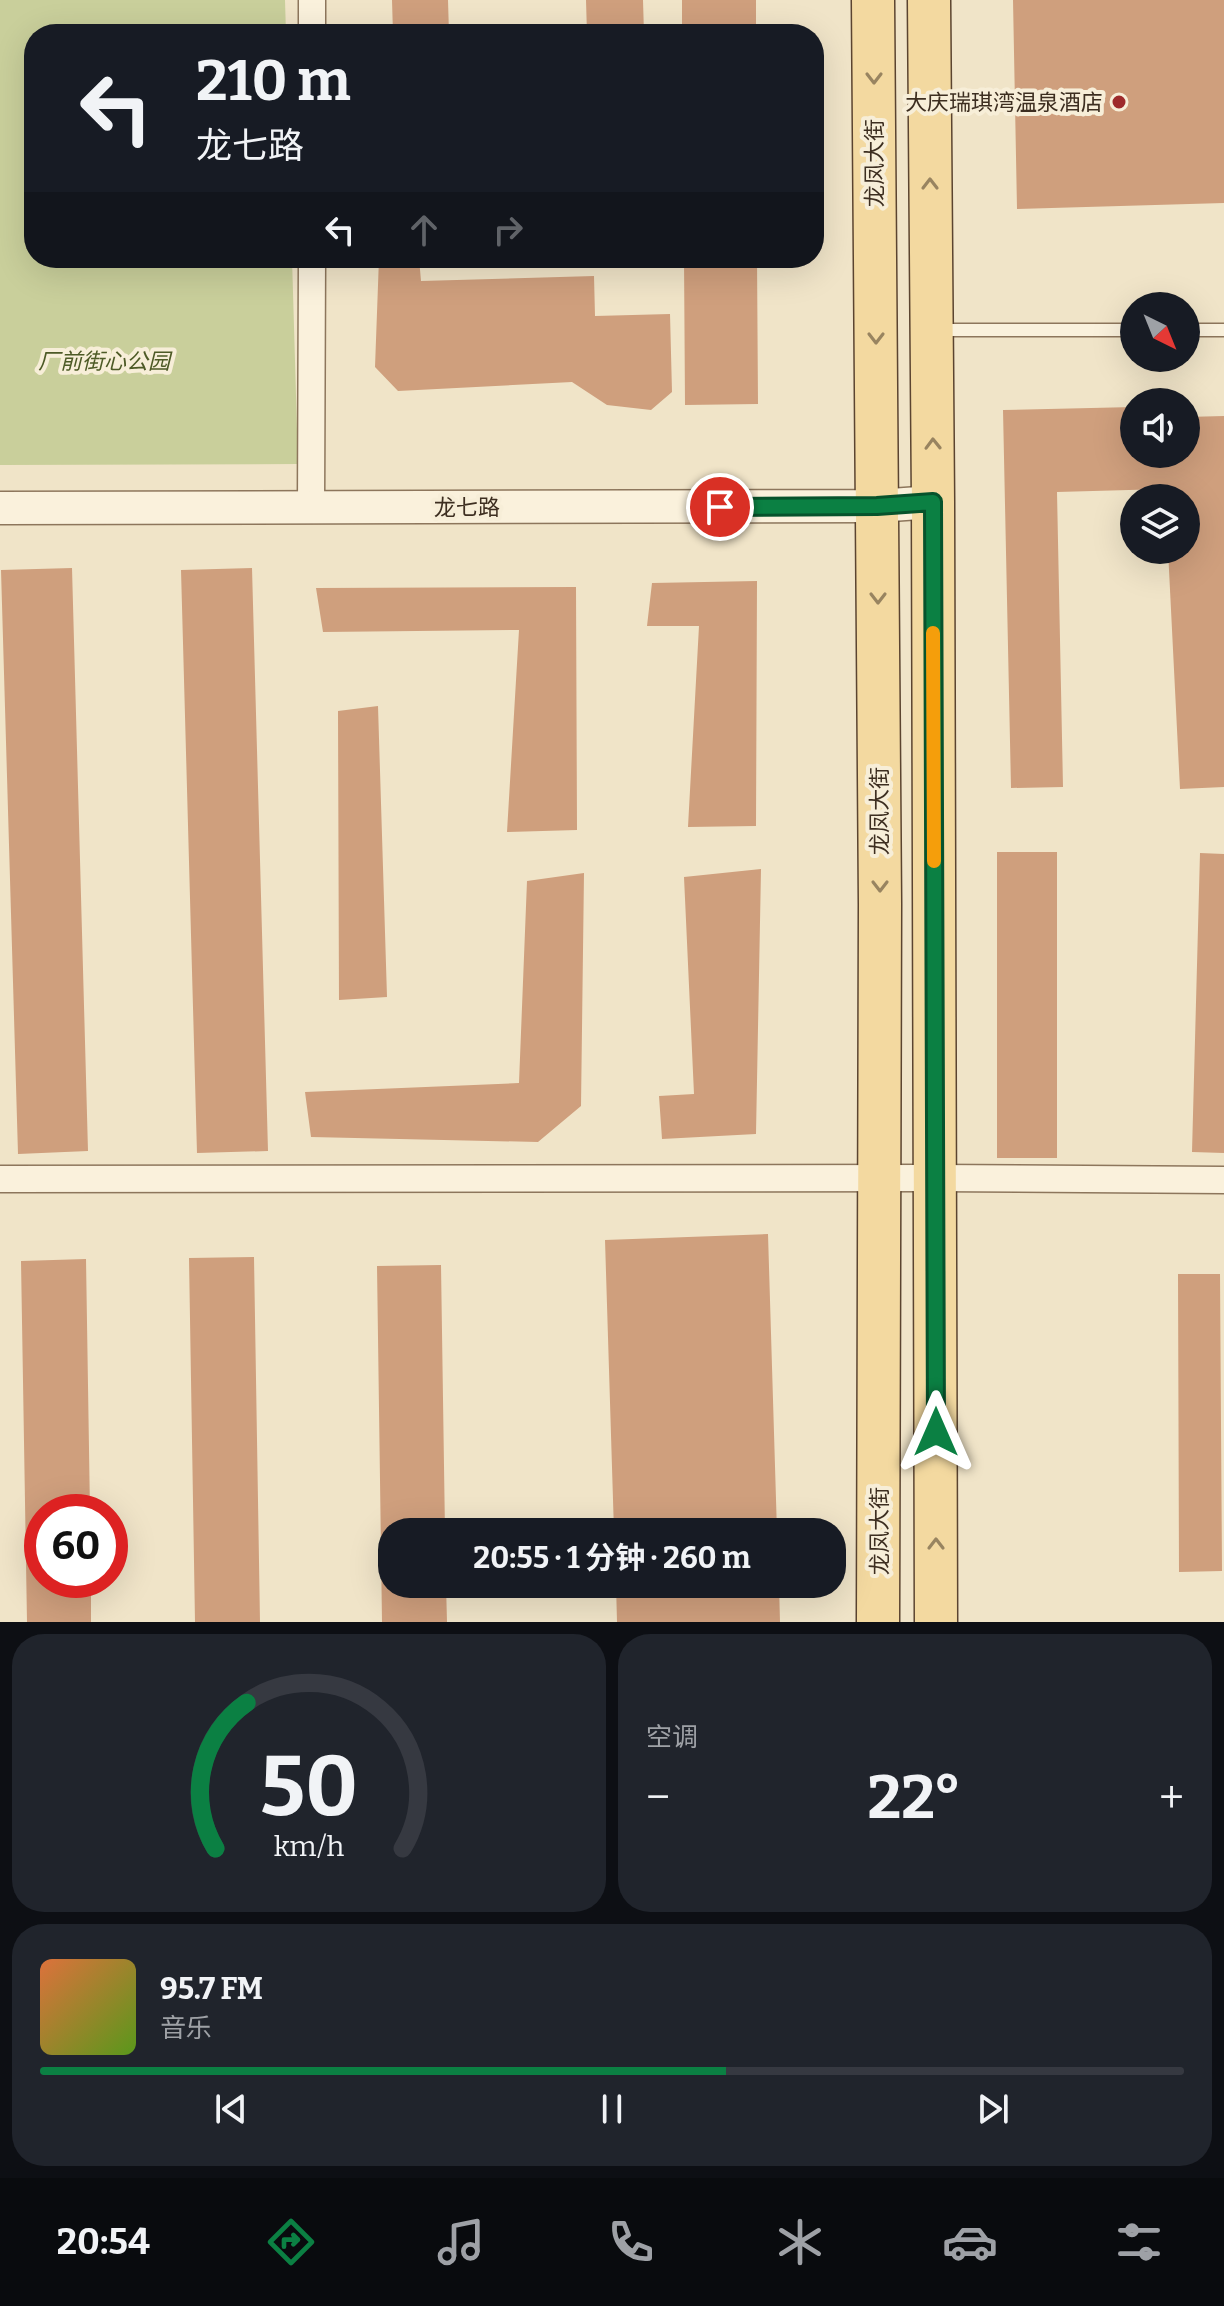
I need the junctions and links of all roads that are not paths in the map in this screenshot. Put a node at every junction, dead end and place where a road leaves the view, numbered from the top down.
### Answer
1 (312, 0) edge
2 (873, 0) edge
3 (929, 0) edge
4 (312, 24) edge
5 (312, 268) edge
6 (931, 330) junction
7 (1120, 330) edge
8 (1200, 330) edge
9 (1224, 330) edge
10 (933, 502) junction
11 (877, 506) junction
12 (311, 507) junction
13 (0, 508) edge
14 (935, 1178) junction
15 (0, 1179) edge
16 (879, 1179) junction
17 (1224, 1180) edge
18 (878, 1622) edge
19 (936, 1622) edge

1 - 4 street
2 -> 11 main road, 龙凤大街
6 -> 3 main road
5 - 12 street
6 - 7 lane
10 -> 6 main road
8 - 9 lane
10 - 11 street, 龙七路
10 - 14 main road
11 - 12 street, 龙七路
11 -> 16 main road, 龙凤大街
12 - 13 street, 龙七路
14 - 16 street
14 - 17 street
19 -> 14 main road
15 - 16 street
16 - 18 main road, 龙凤大街

